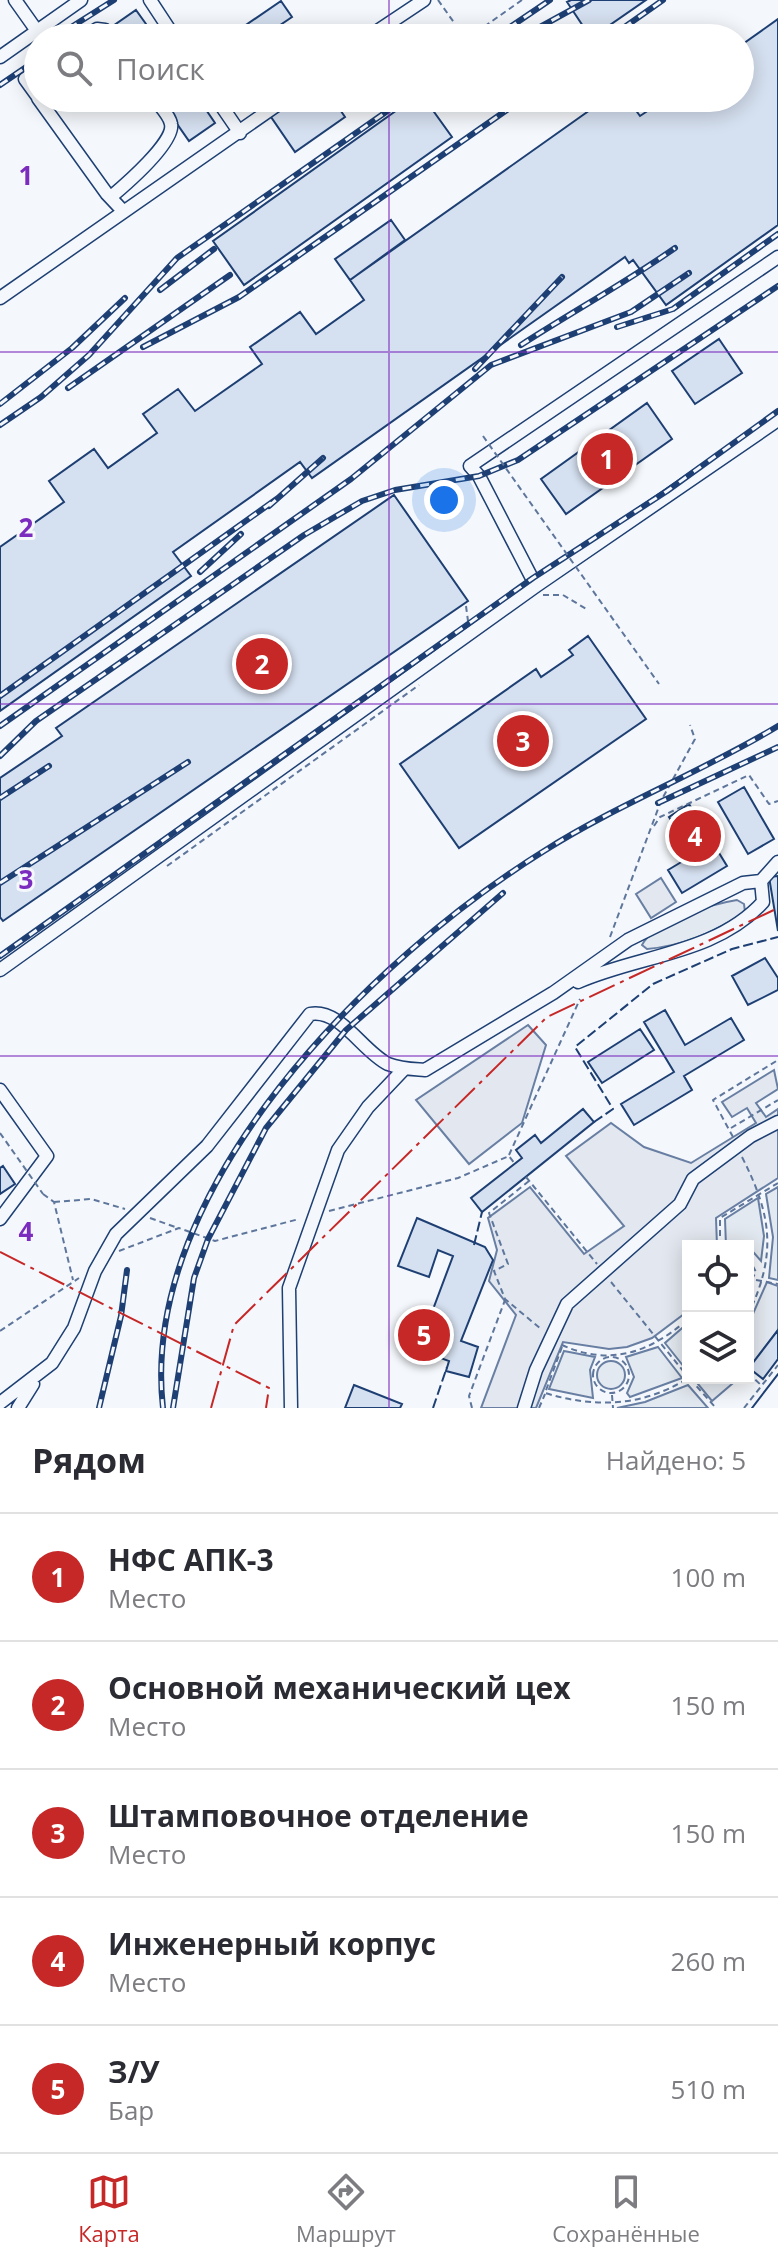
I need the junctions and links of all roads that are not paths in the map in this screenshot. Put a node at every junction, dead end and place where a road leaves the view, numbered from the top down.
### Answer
1 (15, 0) edge
2 (81, 0) edge
3 (150, 0) edge
4 (424, 0) edge
5 (32, 24) edge
6 (47, 24) edge
7 (166, 24) edge
8 (388, 24) edge
9 (24, 40) edge
10 (0, 57) edge
11 (48, 112) edge
12 (164, 112) edge
13 (226, 112) edge
14 (268, 112) edge
15 (240, 133) junction
16 (112, 196) junction
17 (123, 211) junction
18 (778, 257) edge
19 (0, 298) edge
20 (778, 420) edge
21 (540, 591) junction
22 (778, 862) edge
23 (761, 881) junction
24 (763, 902) junction
25 (778, 903) edge
26 (669, 906) dead end
27 (649, 928) junction
28 (628, 940) junction
29 (637, 962) junction
30 (0, 970) edge
31 (553, 993) junction
32 (404, 1069) junction
33 (0, 1090) edge
34 (778, 1122) edge
35 (0, 1219) edge
36 (39, 1375) junction
37 (0, 1403) edge
38 (18, 1408) edge
39 (291, 1408) edge
40 (524, 1408) edge

1 - 5 lane
2 - 6 lane
3 - 7 lane
4 - 8 lane
9 - 10 lane
11 - 16 lane
12 - 16 lane
13 - 15 lane
14 - 15 lane
15 - 17 lane
16 - 17 lane
17 - 19 lane
18 - 21 lane
20 - 21 lane
21 - 30 lane
22 - 23 lane
23 - 24 lane
23 - 27 lane
24 - 25 lane
24 - 29 lane
26 - 27 lane
27 - 28 lane
28 - 29 lane
28 - 31 lane
29 - 31 lane
31 - 32 lane
32 - 36 lane
32 - 39 lane
33 - 35 lane
34 - 40 lane
36 - 37 lane
36 - 38 lane

